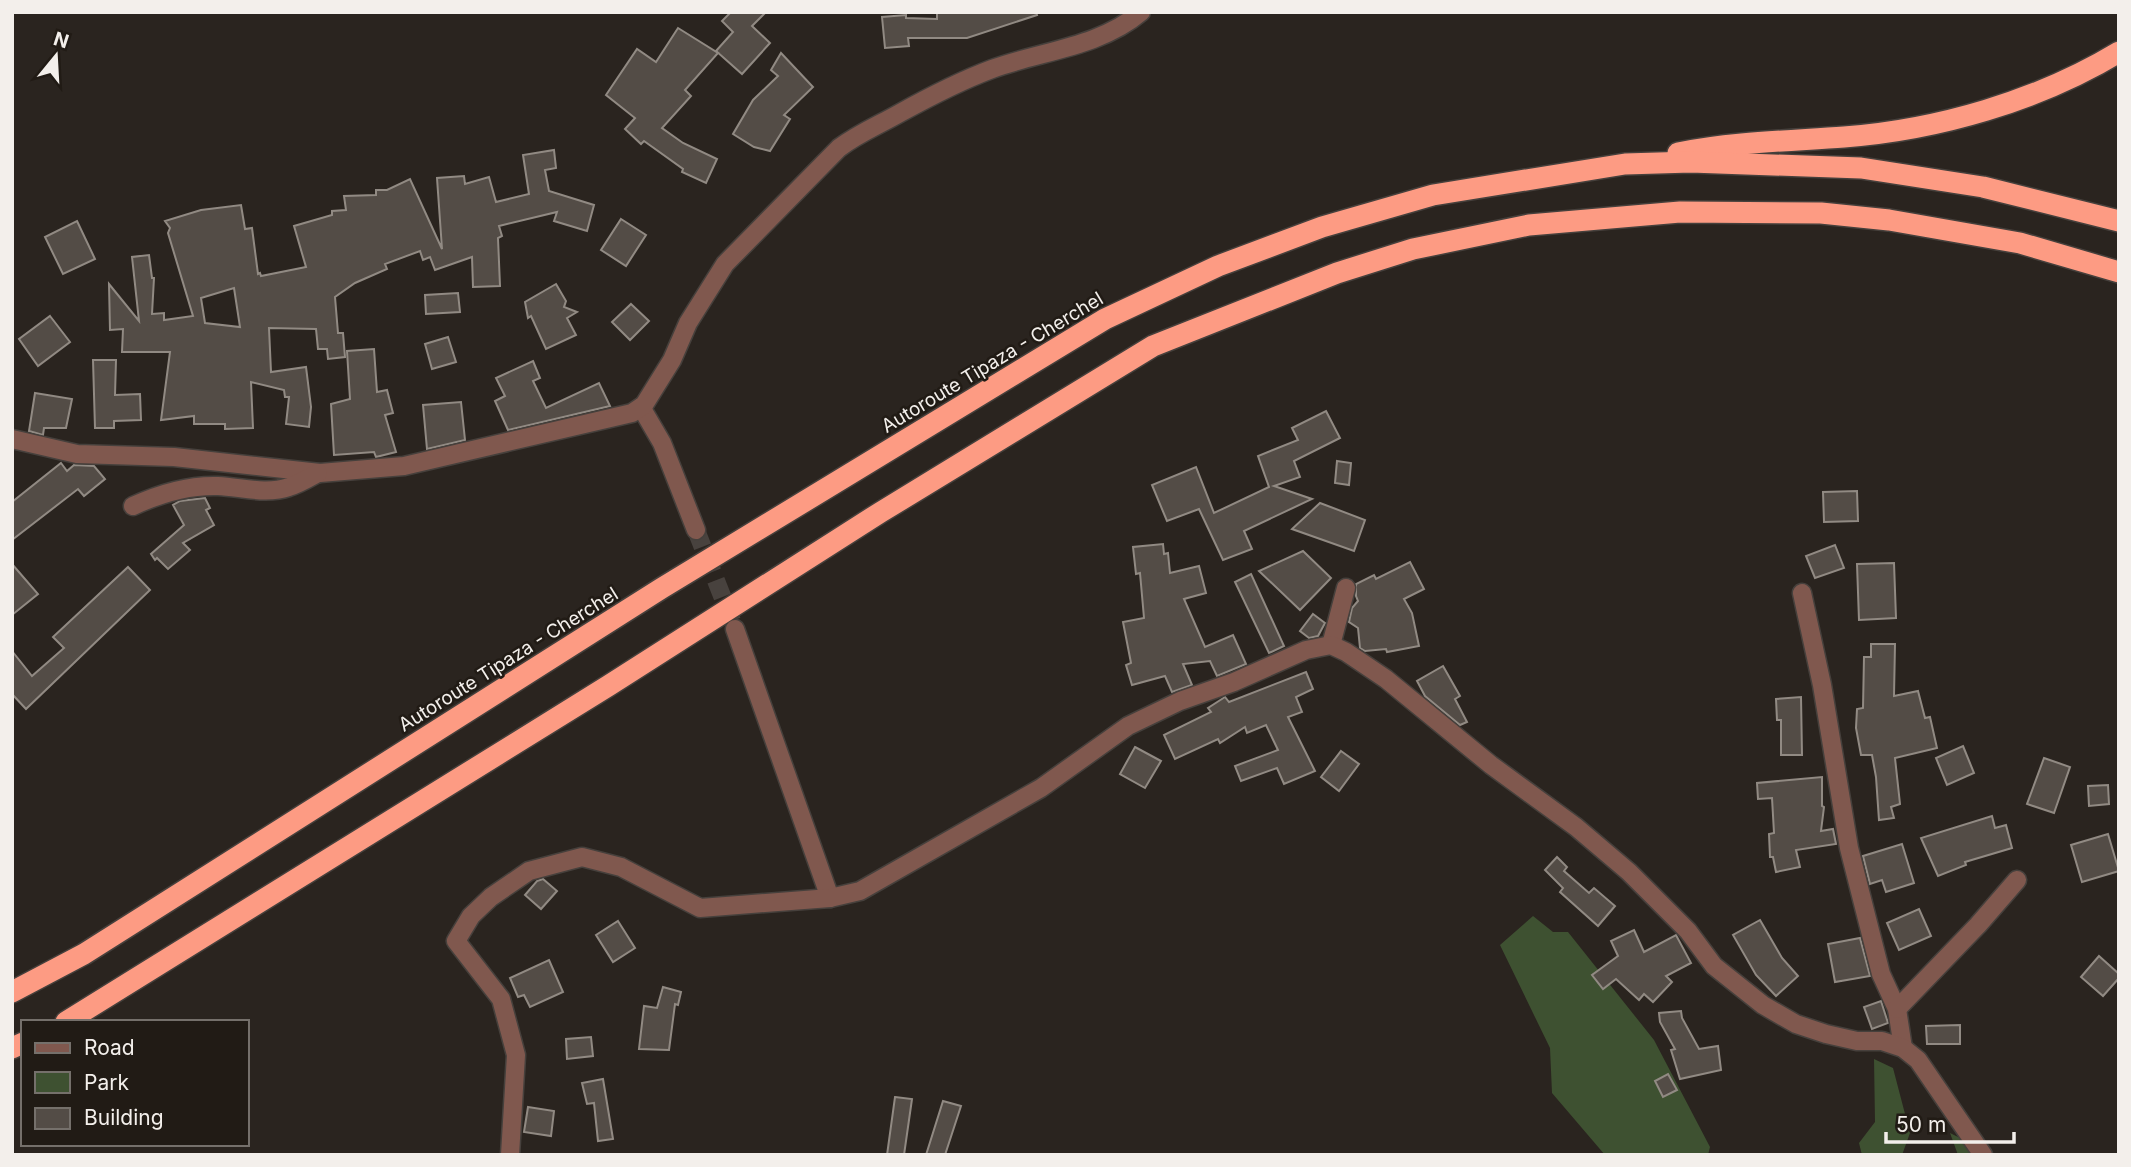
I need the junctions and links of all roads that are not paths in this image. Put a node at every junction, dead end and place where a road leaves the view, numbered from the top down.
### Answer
1 (1141, 12) edge
2 (2119, 52) edge
3 (1625, 164) junction
4 (2119, 221) edge
5 (2119, 272) edge
6 (640, 407) junction
7 (12, 439) edge
8 (320, 473) junction
9 (133, 506) dead end
10 (696, 530) tunnel mouth
11 (1346, 588) dead end
12 (1802, 593) dead end
13 (735, 629) tunnel mouth
14 (1331, 645) junction
15 (2017, 880) dead end
16 (830, 898) junction
17 (12, 992) edge
18 (1897, 1009) junction
19 (69, 1020) edge
20 (1903, 1048) junction
21 (510, 1155) edge
22 (1983, 1155) edge

1 - 6 street
2 - 3 highway
3 - 4 highway, Autoroute Tipaza - Cherchel
3 - 17 highway, Autoroute Tipaza - Cherchel
5 - 19 highway
6 - 8 street
6 - 10 street
7 - 8 street
8 - 9 street
11 - 14 street
12 - 18 street
13 - 16 street
14 - 16 street
14 - 20 street
15 - 18 street
16 - 21 street
18 - 20 street
20 - 22 street

